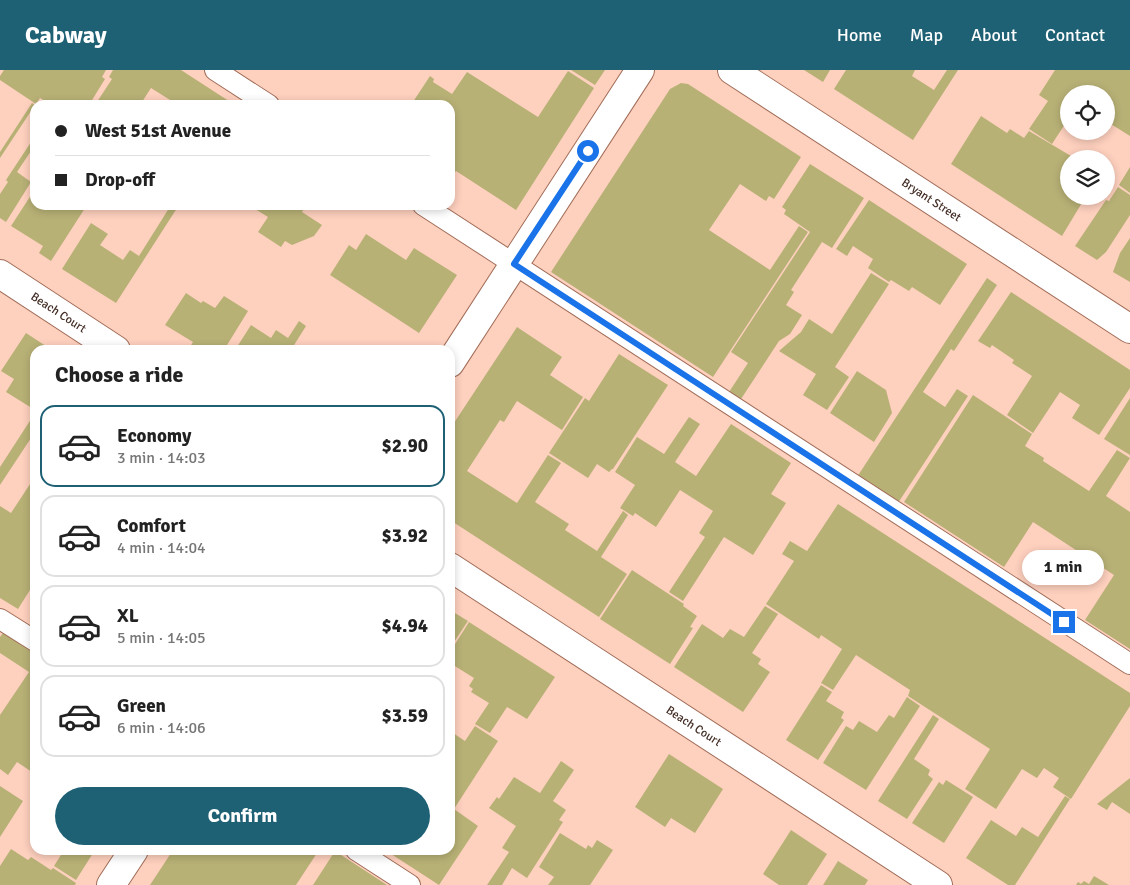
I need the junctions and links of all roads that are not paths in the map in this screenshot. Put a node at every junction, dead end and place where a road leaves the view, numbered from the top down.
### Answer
1 (215, 70) edge
2 (640, 70) edge
3 (732, 70) edge
4 (261, 100) edge
5 (431, 210) edge
6 (514, 264) junction
7 (0, 274) edge
8 (1130, 329) edge
9 (108, 345) edge
10 (455, 355) edge
11 (455, 570) edge
12 (0, 619) edge
13 (30, 638) edge
14 (1130, 664) edge
15 (131, 855) edge
16 (364, 855) edge
17 (111, 885) edge
18 (410, 885) edge
19 (938, 885) edge

1 - 4 lane
2 - 6 street
3 - 8 street, Bryant Street
5 - 6 lane
6 - 10 street
6 - 14 lane
7 - 9 street, Beach Court
11 - 19 street, Beach Court
12 - 13 lane
15 - 17 street
16 - 18 lane

